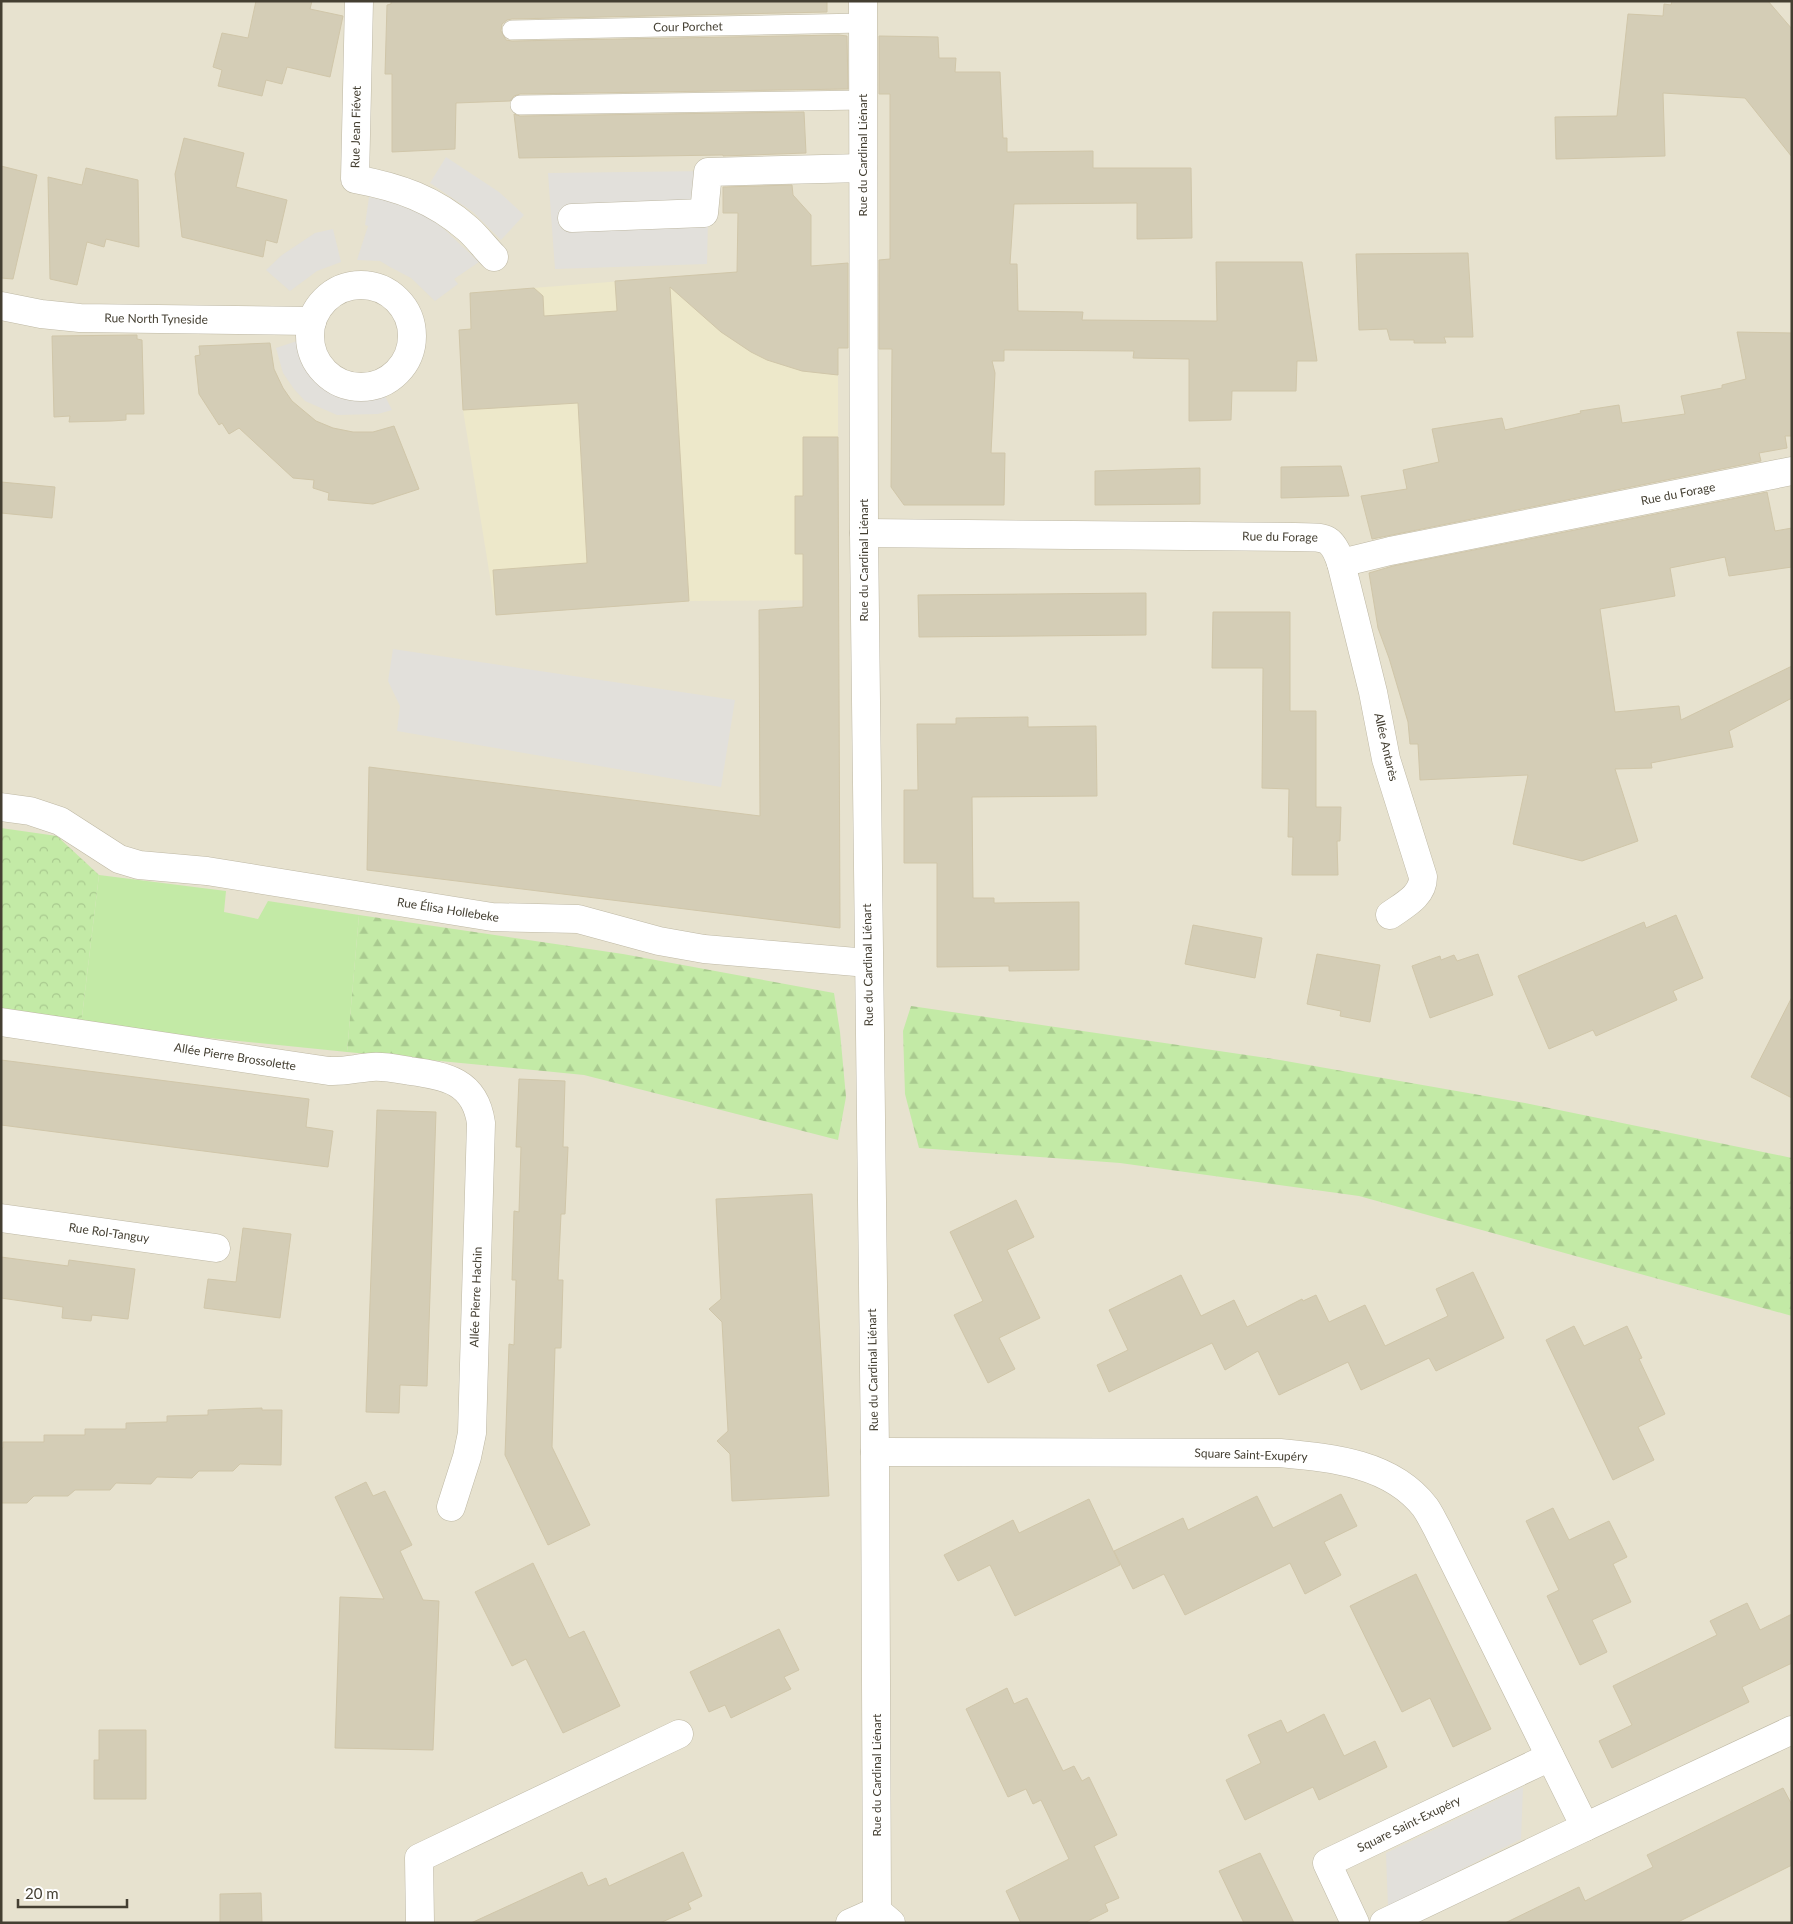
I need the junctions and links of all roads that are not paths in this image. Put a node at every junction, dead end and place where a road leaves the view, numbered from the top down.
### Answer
1 (359, 1) edge
2 (863, 12) edge
3 (512, 30) dead end
4 (863, 100) junction
5 (520, 105) dead end
6 (863, 168) junction
7 (572, 218) dead end
8 (494, 257) dead end
9 (1, 306) edge
10 (312, 321) dead end
11 (1792, 471) edge
12 (864, 533) junction
13 (1341, 564) junction
14 (1, 807) edge
15 (1390, 915) dead end
16 (868, 973) junction
17 (1, 1022) edge
18 (465, 1088) joint
19 (1, 1218) edge
20 (216, 1248) dead end
21 (874, 1452) junction
22 (451, 1507) dead end
23 (1792, 1730) edge
24 (679, 1734) dead end
25 (1550, 1756) junction
26 (1585, 1827) junction
27 (884, 1917) edge
28 (420, 1923) edge
29 (850, 1923) edge
30 (1355, 1923) edge
31 (1384, 1923) edge

1 - 8 street, Rue Jean Fiévet
2 - 3 lane, Cour Porchet
2 - 4 street, Rue du Cardinal Liénart
4 - 5 lane
4 - 6 street, Rue du Cardinal Liénart
6 - 7 street
6 - 12 street, Rue du Cardinal Liénart
9 - 10 street, Rue North Tyneside
11 - 13 street, Rue du Forage
12 - 13 street, Rue du Forage
12 - 16 street, Rue du Cardinal Liénart
13 - 15 street, Allée Antarès
14 - 16 street, Rue Élisa Hollebeke
16 - 21 street, Rue du Cardinal Liénart
17 - 18 street, Allée Pierre Brossolette
18 - 22 street, Allée Pierre Hachin
19 - 20 street, Rue Rol-Tanguy
21 - 25 street, Square Saint-Exupéry
21 - 27 street, Rue du Cardinal Liénart
23 - 26 street
24 - 28 street
25 - 26 street, Square Saint-Exupéry
25 - 30 street, Square Saint-Exupéry
26 - 31 street
27 - 29 street

